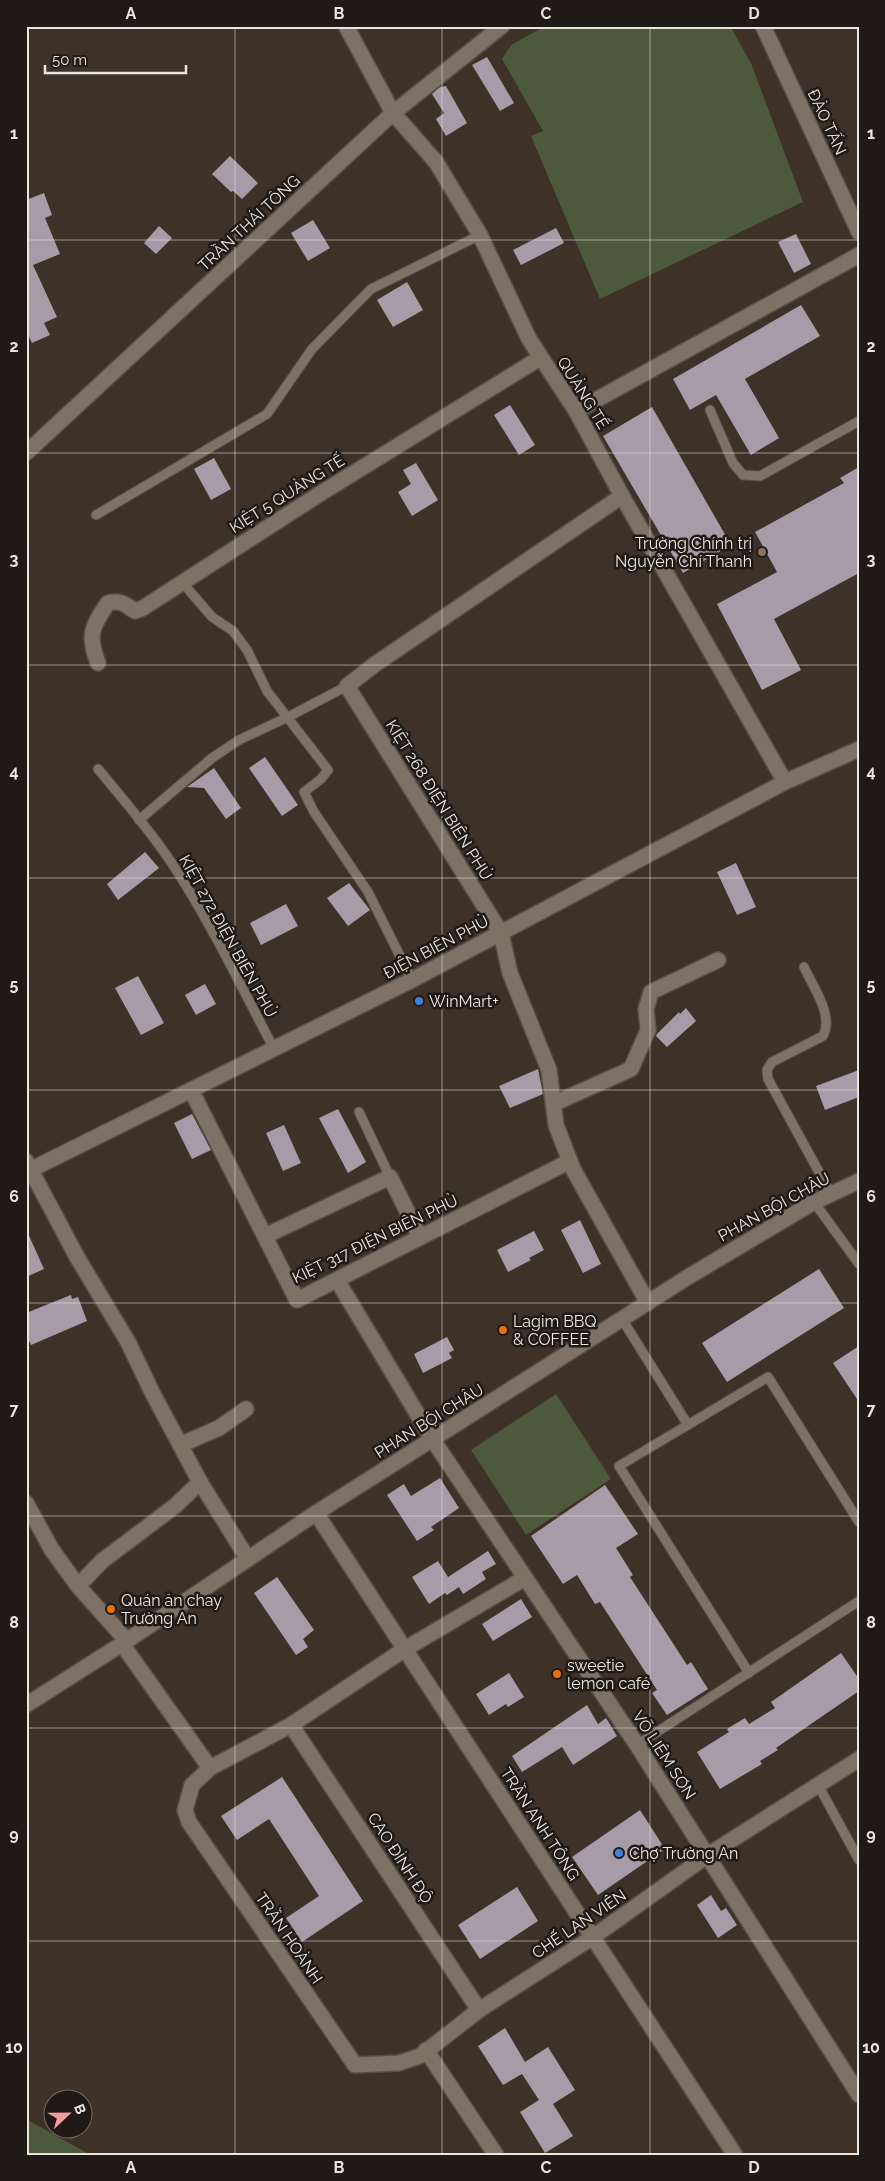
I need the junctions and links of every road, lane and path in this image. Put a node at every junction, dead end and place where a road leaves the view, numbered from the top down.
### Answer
1 (346, 26) edge
2 (502, 26) edge
3 (763, 26) edge
4 (393, 113) junction
5 (859, 232) edge
6 (480, 235) junction
7 (859, 255) edge
8 (540, 358) junction
9 (710, 410) dead end
10 (576, 411) junction
11 (859, 421) edge
12 (26, 453) edge
13 (622, 496) junction
14 (96, 516) dead end
15 (182, 582) junction
16 (98, 662) dead end
17 (347, 686) junction
18 (288, 718) junction
19 (859, 749) edge
20 (98, 768) dead end
21 (785, 782) junction
22 (140, 820) junction
23 (500, 933) junction
24 (718, 960) dead end
25 (804, 967) dead end
26 (412, 980) junction
27 (274, 1049) junction
28 (191, 1090) junction
29 (555, 1103) junction
30 (359, 1112) dead end
31 (570, 1161) junction
32 (28, 1167) edge
33 (390, 1177) junction
34 (859, 1181) edge
35 (831, 1194) junction
36 (814, 1202) junction
37 (264, 1236) junction
38 (420, 1238) junction
39 (859, 1264) edge
40 (337, 1280) junction
41 (648, 1303) junction
42 (622, 1319) junction
43 (246, 1409) dead end
44 (688, 1425) junction
45 (433, 1440) junction
46 (180, 1445) junction
47 (200, 1482) junction
48 (26, 1503) edge
49 (316, 1513) junction
50 (859, 1522) edge
51 (248, 1559) junction
52 (524, 1578) junction
53 (78, 1586) junction
54 (859, 1601) edge
55 (124, 1642) junction
56 (405, 1648) junction
57 (749, 1673) junction
58 (26, 1705) edge
59 (291, 1725) junction
60 (637, 1745) junction
61 (859, 1759) edge
62 (210, 1768) junction
63 (818, 1785) junction
64 (708, 1855) junction
65 (859, 1860) edge
66 (594, 1937) junction
67 (479, 2010) junction
68 (426, 2050) junction
69 (859, 2095) edge
70 (496, 2155) edge
71 (735, 2155) edge

1 - 4 street, QUẢNG TẾ
2 - 4 street, TRẦN THÁI TÔNG
3 - 5 street, ĐÀO TẤN
4 - 6 street, QUẢNG TẾ
4 - 12 street, TRẦN THÁI TÔNG
6 - 8 street, QUẢNG TẾ
6 - 14 lane
7 - 10 street
8 - 10 street, QUẢNG TẾ
8 - 15 street, KIỆT 5 QUẢNG TẾ
9 - 11 lane
10 - 13 street, QUẢNG TẾ
13 - 17 street
13 - 21 street, QUẢNG TẾ
15 - 16 street, KIỆT 5 QUẢNG TẾ
15 - 18 lane
17 - 18 lane
17 - 23 street, KIỆT 268 ĐIỆN BIÊN PHỦ
18 - 22 lane
18 - 26 lane
19 - 21 street, ĐIỆN BIÊN PHỦ
20 - 22 lane, KIỆT 272 ĐIỆN BIÊN PHỦ
21 - 23 street, ĐIỆN BIÊN PHỦ
22 - 27 lane, KIỆT 272 ĐIỆN BIÊN PHỦ
23 - 26 street, ĐIỆN BIÊN PHỦ
23 - 29 street, KIỆT 268 ĐIỆN BIÊN PHỦ
24 - 29 street
25 - 35 lane
26 - 27 street, ĐIỆN BIÊN PHỦ
27 - 28 street, ĐIỆN BIÊN PHỦ
28 - 32 street, ĐIỆN BIÊN PHỦ
28 - 37 street, KIỆT 317 ĐIỆN BIÊN PHỦ
29 - 31 street, KIỆT 268 ĐIỆN BIÊN PHỦ
30 - 33 lane
31 - 38 street, KIỆT 317 ĐIỆN BIÊN PHỦ
31 - 41 street, KIỆT 268 ĐIỆN BIÊN PHỦ
32 - 46 street
33 - 37 street
33 - 38 street
34 - 35 street, PHAN BỘI CHÂU
35 - 36 street, PHAN BỘI CHÂU
36 - 39 lane
36 - 41 street, PHAN BỘI CHÂU
37 - 40 street, KIỆT 317 ĐIỆN BIÊN PHỦ
38 - 40 street, KIỆT 317 ĐIỆN BIÊN PHỦ
40 - 45 street, VÕ LIÊM SƠN
41 - 42 street, PHAN BỘI CHÂU
42 - 44 lane
42 - 45 street, PHAN BỘI CHÂU
43 - 46 street
44 - 50 lane
44 - 57 lane
45 - 49 street, PHAN BỘI CHÂU
45 - 52 street, VÕ LIÊM SƠN
46 - 47 street
47 - 51 street
47 - 53 street
48 - 53 street
49 - 51 street, PHAN BỘI CHÂU
49 - 56 street, TRẦN ANH TÔNG
51 - 55 street, PHAN BỘI CHÂU
52 - 56 street, TRẦN HOÀNH
52 - 60 street, VÕ LIÊM SƠN
53 - 55 street
54 - 57 lane
55 - 58 street, PHAN BỘI CHÂU
55 - 62 street
56 - 59 street, TRẦN HOÀNH
56 - 66 street, TRẦN ANH TÔNG
57 - 60 lane
59 - 62 street, TRẦN HOÀNH
59 - 67 street, CAO ĐÌNH ĐỘ
60 - 64 street, VÕ LIÊM SƠN
61 - 63 street, CHẾ LAN VIÊN
62 - 68 street, TRẦN HOÀNH
63 - 64 street, CHẾ LAN VIÊN
63 - 65 lane
64 - 66 street, CHẾ LAN VIÊN
64 - 69 street, VÕ LIÊM SƠN
66 - 67 street, CHẾ LAN VIÊN
66 - 71 street, TRẦN ANH TÔNG
67 - 68 street, CHẾ LAN VIÊN
68 - 70 street

